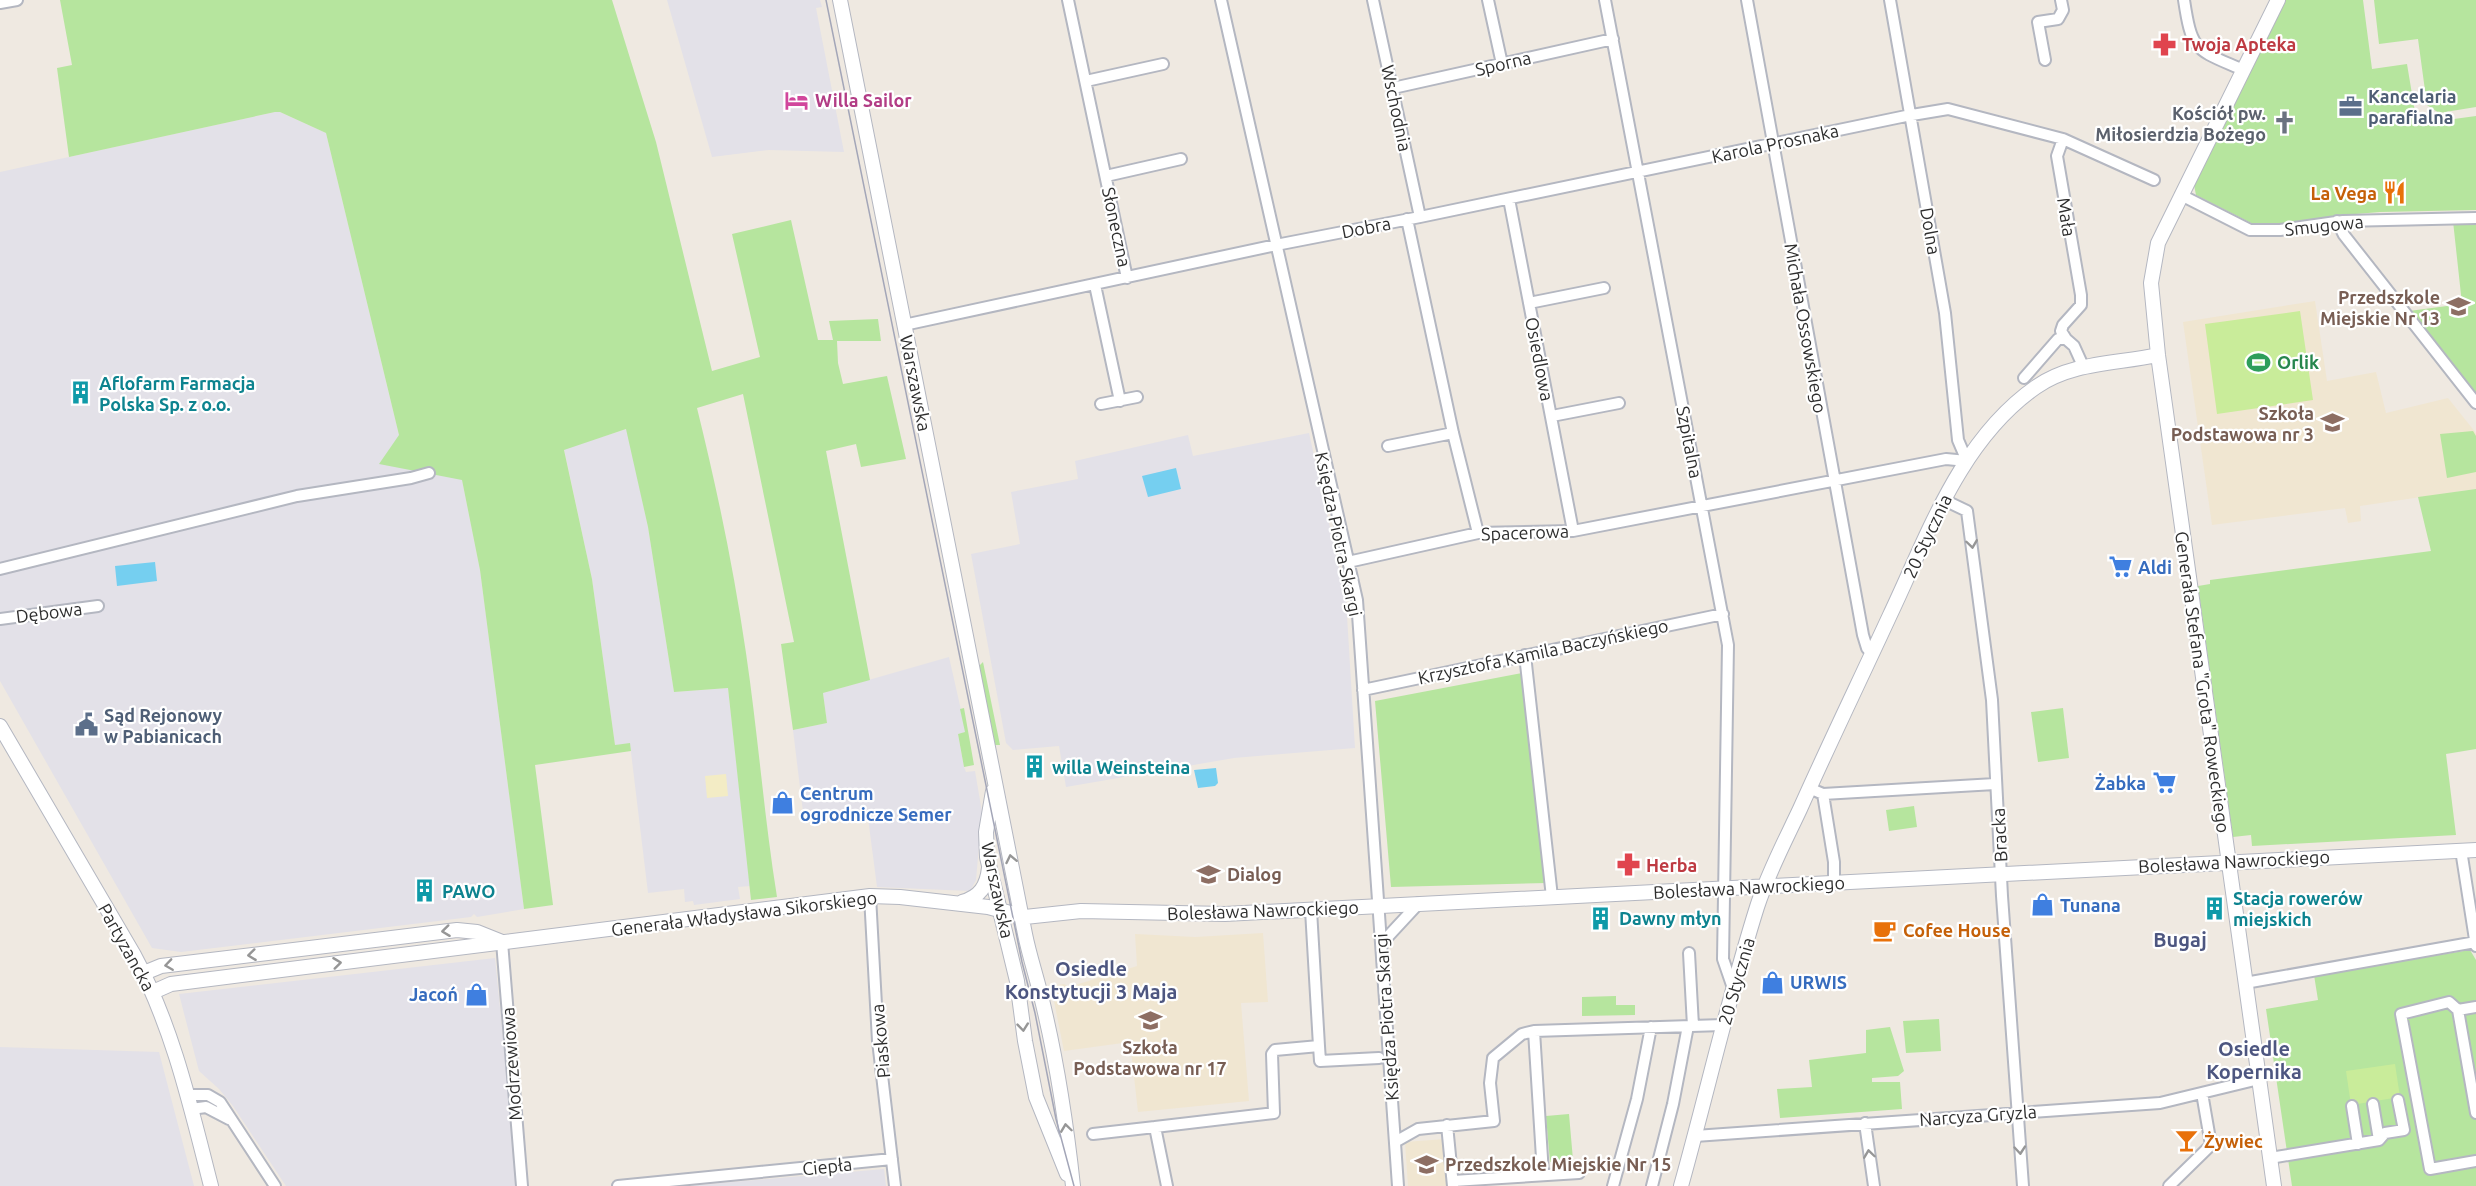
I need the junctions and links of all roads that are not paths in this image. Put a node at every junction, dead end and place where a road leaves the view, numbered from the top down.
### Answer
1 (17, 0) edge
2 (840, 0) edge
3 (1068, 0) edge
4 (1221, 0) edge
5 (1373, 0) edge
6 (1488, 0) edge
7 (1605, 0) edge
8 (1747, 0) edge
9 (1890, 0) edge
10 (2061, 0) edge
11 (2184, 0) edge
12 (2278, 0) edge
13 (0, 3) edge
14 (1613, 39) junction
15 (2044, 60) dead end
16 (1163, 64) dead end
17 (1502, 64) junction
18 (2243, 70) junction
19 (1086, 81) junction
20 (1393, 88) junction
21 (1911, 115) junction
22 (2063, 139) junction
23 (1772, 144) junction
24 (1181, 159) dead end
25 (1638, 172) junction
26 (1106, 176) junction
27 (2154, 180) dead end
28 (2181, 195) junction
29 (1509, 199) junction
30 (1420, 217) junction
31 (2476, 218) edge
32 (1407, 219) junction
33 (2337, 221) junction
34 (1276, 244) junction
35 (1127, 278) junction
36 (1095, 285) junction
37 (1604, 288) dead end
38 (1529, 303) junction
39 (904, 325) junction
40 (2066, 339) junction
41 (2158, 355) junction
42 (2083, 366) junction
43 (2024, 378) dead end
44 (1137, 397) dead end
45 (1120, 401) junction
46 (1619, 403) dead end
47 (2476, 403) edge
48 (1101, 404) dead end
49 (1551, 416) junction
50 (1453, 433) junction
51 (1388, 446) dead end
52 (1967, 461) junction
53 (429, 473) dead end
54 (1835, 481) junction
55 (1944, 500) junction
56 (1702, 507) junction
57 (1573, 531) junction
58 (1478, 533) junction
59 (1348, 562) junction
60 (0, 569) edge
61 (98, 606) dead end
62 (1722, 614) junction
63 (0, 619) edge
64 (1872, 654) junction
65 (1525, 655) junction
66 (1363, 690) junction
67 (0, 726) edge
68 (993, 765) junction
69 (1995, 784) junction
70 (1809, 788) junction
71 (1823, 794) junction
72 (2476, 849) edge
73 (2461, 850) junction
74 (2228, 861) junction
75 (989, 865) junction
76 (2001, 873) junction
77 (1834, 882) junction
78 (1765, 886) junction
79 (1724, 888) junction
80 (870, 896) junction
81 (1552, 897) junction
82 (957, 903) junction
83 (1419, 903) junction
84 (1378, 906) junction
85 (1000, 909) junction
86 (1311, 910) junction
87 (1021, 917) junction
88 (502, 942) junction
89 (1381, 944) junction
90 (2475, 944) edge
91 (1689, 953) dead end
92 (144, 973) junction
93 (2245, 983) junction
94 (1733, 988) junction
95 (153, 992) junction
96 (2476, 1007) edge
97 (2458, 1010) junction
98 (1723, 1025) junction
99 (1690, 1026) junction
100 (1651, 1027) junction
101 (1534, 1031) junction
102 (1318, 1046) junction
103 (1379, 1058) dead end
104 (2259, 1079) junction
105 (2202, 1093) junction
106 (187, 1095) junction
107 (2398, 1100) dead end
108 (2373, 1104) dead end
109 (2352, 1106) dead end
110 (191, 1109) junction
111 (2017, 1113) junction
112 (2476, 1113) edge
113 (232, 1121) junction
114 (1865, 1123) junction
115 (1447, 1125) junction
116 (1155, 1127) junction
117 (1093, 1134) dead end
118 (1695, 1136) junction
119 (2379, 1140) junction
120 (1395, 1142) junction
121 (2358, 1144) junction
122 (2270, 1158) junction
123 (892, 1159) junction
124 (2476, 1161) edge
125 (1580, 1173) dead end
126 (1543, 1174) junction
127 (1453, 1184) edge
128 (211, 1186) edge
129 (275, 1186) edge
130 (522, 1186) edge
131 (618, 1186) edge
132 (895, 1186) edge
133 (1072, 1186) edge
134 (1167, 1186) edge
135 (1398, 1186) edge
136 (1613, 1186) edge
137 (1652, 1186) edge
138 (1681, 1186) edge
139 (1874, 1186) edge
140 (2023, 1186) edge
141 (2169, 1186) edge
142 (2274, 1186) edge

1 - 13 street
2 - 39 street, Warszawska
3 - 19 street, Słoneczna
4 - 34 street, Księdza Piotra Skargi
5 - 20 street, Wschodnia
6 - 17 street
7 - 14 street, Szpitalna
8 - 23 street, Michała Ossowskiego
9 - 21 street, Dolna
10 - 15 street
11 - 18 street
12 - 18 street
14 - 17 street, Sporna
14 - 25 street, Szpitalna
16 - 19 street
17 - 20 street, Sporna
18 - 28 street
19 - 26 street, Słoneczna
20 - 30 street, Wschodnia
21 - 22 street
21 - 23 street, Karola Prosnaka
21 - 52 street, Dolna
22 - 27 street
22 - 40 street, Mała
23 - 25 street, Karola Prosnaka
23 - 54 street, Michała Ossowskiego
24 - 26 street, Słoneczna
25 - 29 street, Dobra
25 - 56 street, Szpitalna
26 - 35 street, Słoneczna
28 - 33 street, Smugowa
28 - 41 street
29 - 30 street, Dobra
29 - 38 street, Osiedlowa
30 - 32 street, Dobra
31 - 33 street, Smugowa
32 - 34 street, Dobra
32 - 50 street
33 - 47 street
34 - 35 street, Dobra
34 - 59 street, Księdza Piotra Skargi
35 - 36 street, Dobra
36 - 39 street, Dobra
36 - 45 street
37 - 38 street, Osiedlowa
38 - 49 street, Osiedlowa
39 - 68 street, Warszawska
40 - 42 street
40 - 43 street
41 - 42 street, 20 Stycznia
41 - 74 street, Generała Stefana "Grota" Roweckiego
42 - 52 street, 20 Stycznia
44 - 45 street
45 - 48 street
46 - 49 street, Osiedlowa
49 - 57 street, Osiedlowa
50 - 51 street
50 - 58 street
52 - 54 street, Spacerowa
52 - 55 street, 20 Stycznia
53 - 60 street
54 - 56 street, Spacerowa
54 - 64 street, Michała Ossowskiego
55 - 64 street, 20 Stycznia
55 -> 69 street, Bracka
56 - 57 street, Spacerowa
56 - 62 street, Szpitalna
57 - 58 street, Spacerowa
58 - 59 street, Spacerowa
59 - 66 street, Księdza Piotra Skargi
61 - 63 street, Dębowa
62 - 65 street, Krzysztofa Kamila Baczyńskiego
62 - 79 street, Szpitalna
64 - 70 street, 20 Stycznia
65 - 66 street, Krzysztofa Kamila Baczyńskiego
65 - 81 street
66 - 84 street, Księdza Piotra Skargi
67 - 92 street, Partyzancka
68 - 75 street, Warszawska
87 -> 68 street, Warszawska
69 - 71 street
69 - 76 street, Bracka
70 - 71 street
70 - 78 street, 20 Stycznia
71 - 77 street
72 - 73 street, Bolesława Nawrockiego
73 - 74 street, Bolesława Nawrockiego
73 - 90 street
74 - 76 street, Bolesława Nawrockiego
74 - 93 street, Generała Stefana "Grota" Roweckiego
75 - 82 street
75 - 85 street, Warszawska
76 - 77 street, Bolesława Nawrockiego
76 - 111 street, Bracka
77 - 78 street, Bolesława Nawrockiego
78 - 79 street, Bolesława Nawrockiego
78 - 94 street, 20 Stycznia
79 - 81 street, Bolesława Nawrockiego
79 - 94 street, Szpitalna
80 - 82 street, Generała Władysława Sikorskiego
80 - 88 street, Generała Władysława Sikorskiego
80 - 123 street, Piaskowa
81 - 83 street, Bolesława Nawrockiego
82 - 85 street, Generała Władysława Sikorskiego
83 - 84 street, Bolesława Nawrockiego
83 - 89 street
84 - 86 street, Bolesława Nawrockiego
84 - 89 street, Księdza Piotra Skargi
85 - 87 street, Generała Władysława Sikorskiego
85 -> 133 street, Warszawska
86 - 87 street, Bolesława Nawrockiego
86 - 102 street
133 -> 87 street, Warszawska
88 -> 92 street, Generała Władysława Sikorskiego
95 -> 88 street, Generała Władysława Sikorskiego
88 - 130 street, Modrzewiowa
89 - 120 street, Księdza Piotra Skargi
90 - 93 street
91 - 99 street
92 - 95 street, Partyzancka
93 - 104 street, Generała Stefana "Grota" Roweckiego
94 - 98 street, 20 Stycznia
95 - 106 street, Partyzancka
96 - 97 street
97 - 112 street
97 - 124 street
98 - 99 street
98 - 118 street, 20 Stycznia
99 - 100 street
99 - 137 street
100 - 101 street
100 - 136 street
101 - 115 street
101 - 126 street
102 - 103 street
102 - 116 street
104 - 105 street, Narcyza Gryzla
104 - 122 street, Generała Stefana "Grota" Roweckiego
105 - 111 street, Narcyza Gryzla
105 - 141 street
106 - 110 street, Partyzancka
106 - 113 street
107 - 119 street
108 - 119 street
109 - 121 street
110 - 113 street
110 - 128 street, Partyzancka
111 - 114 street, Narcyza Gryzla
111 -> 140 street, Bracka
113 - 129 street
114 - 118 street, Narcyza Gryzla
139 -> 114 street
115 - 120 street
115 - 127 street
116 - 117 street
116 - 134 street
118 - 138 street, 20 Stycznia
119 - 121 street
120 - 135 street, Księdza Piotra Skargi
121 - 122 street
122 - 142 street, Generała Stefana "Grota" Roweckiego
123 - 131 street, Ciepła
123 - 132 street, Piaskowa
125 - 126 street
126 - 127 street

